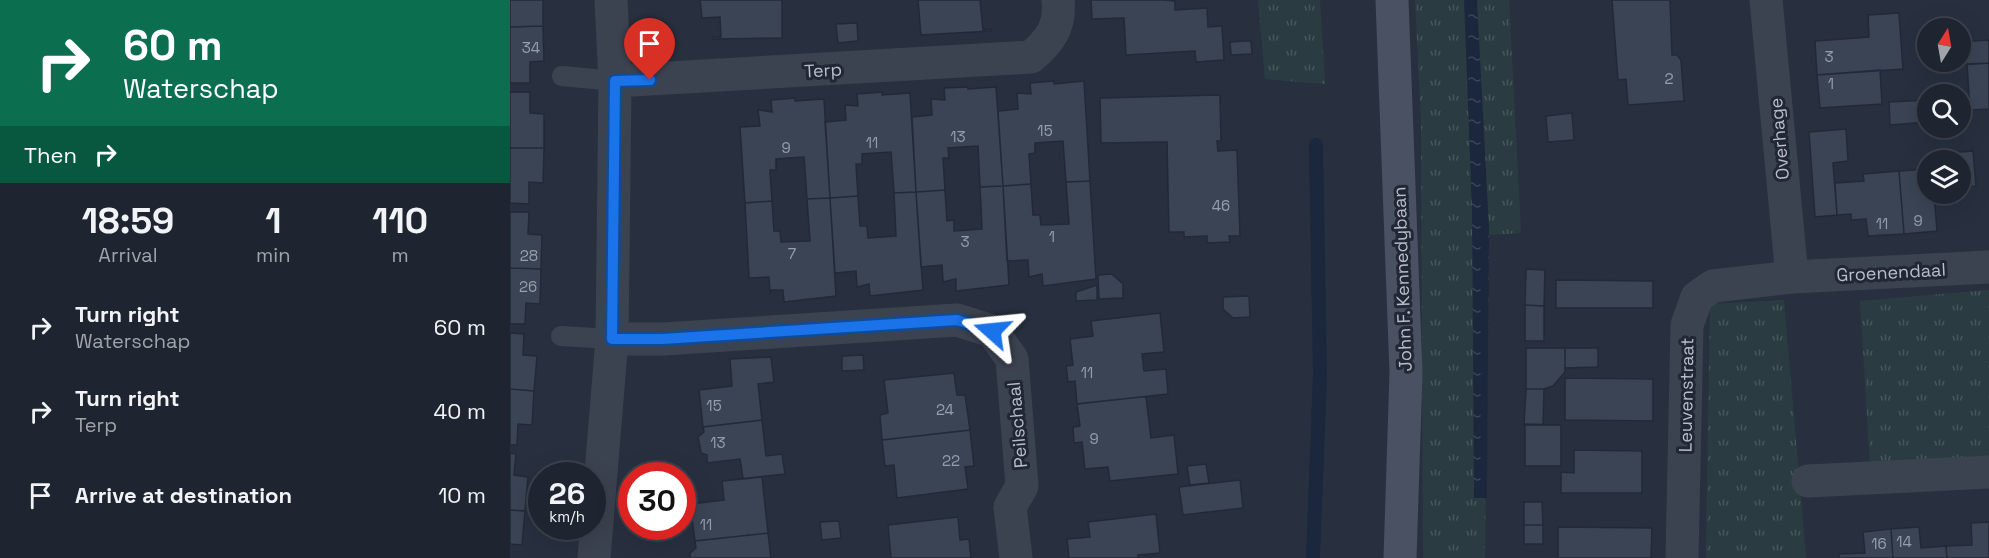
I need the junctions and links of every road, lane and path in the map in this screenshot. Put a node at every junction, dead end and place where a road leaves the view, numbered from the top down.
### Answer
1 (611, 0) edge
2 (1058, 0) edge
3 (1392, 0) edge
4 (1767, 0) edge
5 (562, 76) dead end
6 (615, 81) junction
7 (1989, 267) edge
8 (1792, 277) junction
9 (561, 336) dead end
10 (612, 339) junction
11 (1989, 472) edge
12 (1808, 481) dead end
13 (594, 558) edge
14 (1016, 558) edge
15 (1400, 558) edge
16 (1682, 558) edge

1 - 6 street
2 - 6 street, Terp
3 - 15 main road, John F. Kennedybaan
4 - 8 street, Overhage
5 - 6 lane
6 - 10 street
7 - 8 street, Groenendaal
8 - 16 street, Leuvenstraat
9 - 10 lane
10 - 13 street
10 - 14 street, Peilschaal
11 - 12 street

